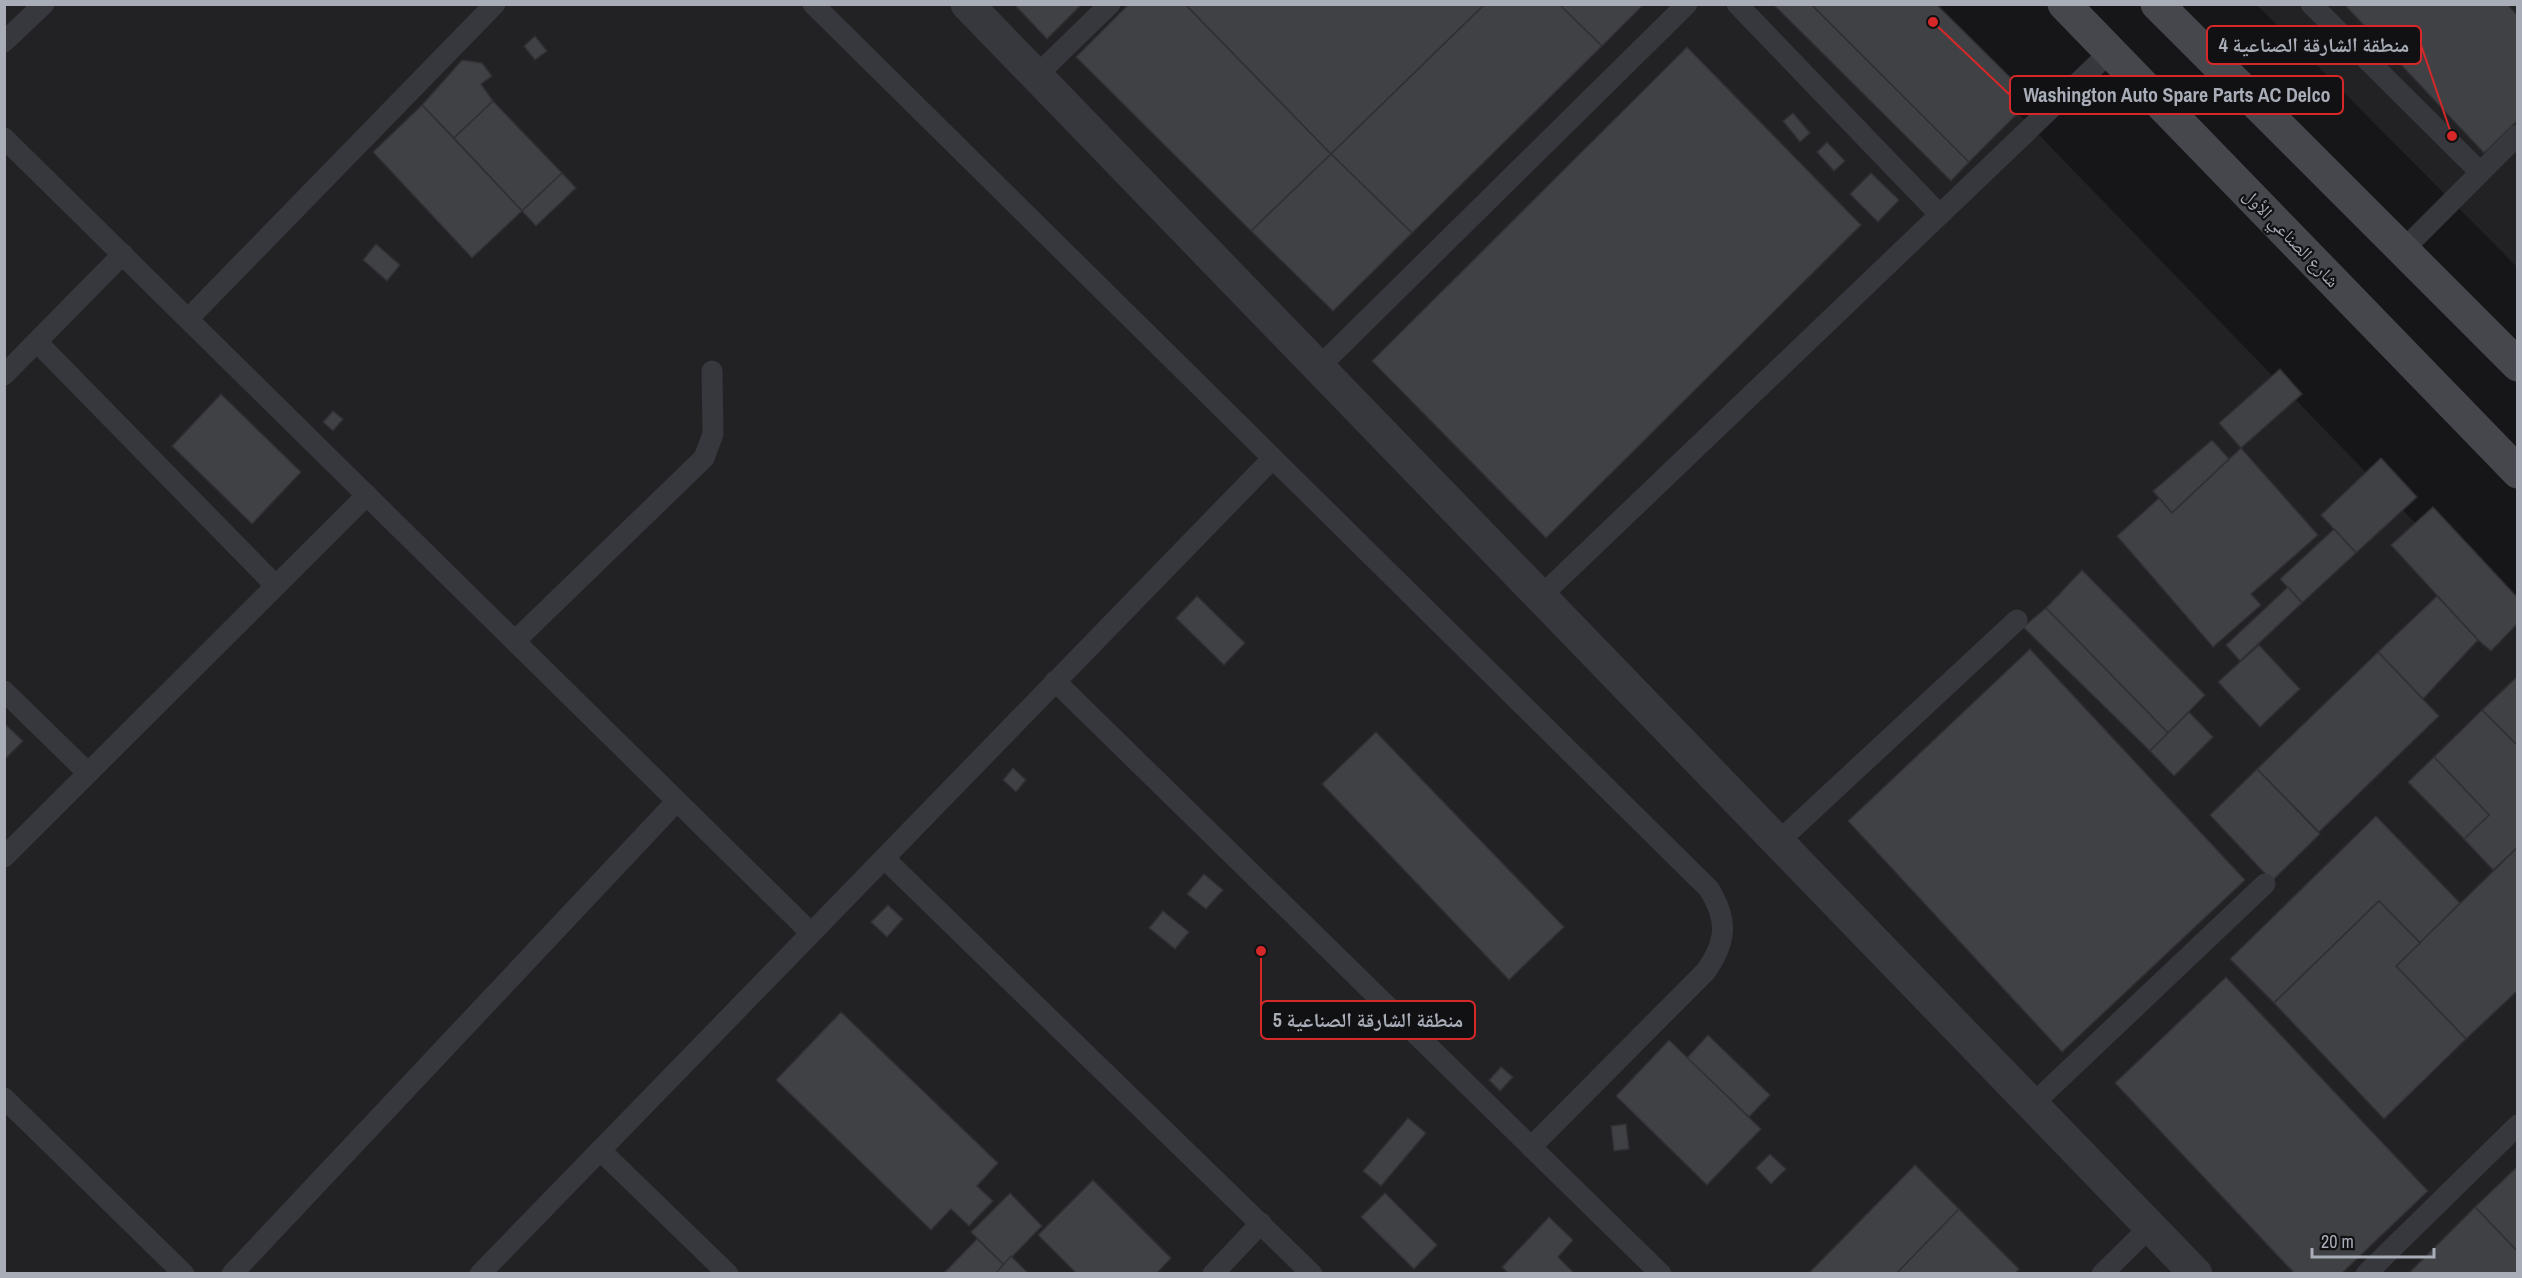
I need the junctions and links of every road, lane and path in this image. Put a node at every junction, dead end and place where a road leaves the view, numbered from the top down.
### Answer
1 (44, 4) edge
2 (495, 4) edge
3 (813, 4) edge
4 (967, 4) edge
5 (1110, 4) edge
6 (1687, 4) edge
7 (1737, 4) edge
8 (2064, 4) edge
9 (2311, 4) edge
10 (2161, 6) edge
11 (4, 42) edge
12 (2111, 51) junction
13 (1036, 76) junction
14 (2517, 135) edge
15 (4, 138) edge
16 (2480, 172) junction
17 (1940, 215) junction
18 (2402, 251) junction
19 (123, 254) junction
20 (188, 319) junction
21 (37, 342) junction
22 (2517, 365) edge
23 (1318, 368) junction
24 (712, 371) dead end
25 (4, 375) edge
26 (1273, 458) junction
27 (2517, 472) edge
28 (367, 495) junction
29 (276, 586) junction
30 (1540, 597) junction
31 (2017, 620) dead end
32 (515, 641) junction
33 (1055, 681) junction
34 (4, 691) edge
35 (88, 773) junction
36 (677, 801) junction
37 (1778, 842) junction
38 (4, 857) edge
39 (884, 858) junction
40 (2265, 884) dead end
41 (811, 933) junction
42 (4, 1098) edge
43 (2032, 1104) junction
44 (2517, 1125) edge
45 (1531, 1148) junction
46 (600, 1150) junction
47 (1262, 1223) junction
48 (2150, 1227) junction
49 (184, 1274) edge
50 (232, 1274) edge
51 (480, 1274) edge
52 (728, 1274) edge
53 (1213, 1274) edge
54 (1312, 1274) edge
55 (1661, 1274) edge
56 (2103, 1274) edge
57 (2196, 1274) edge
58 (2366, 1274) edge

1 - 11 lane
2 - 20 lane
3 - 26 lane
4 - 13 street
5 - 13 lane
6 - 23 lane
7 - 17 lane
8 - 12 main road, شارع الصناعي الأول
9 - 16 lane
10 - 18 main road
12 - 17 lane
12 - 27 main road, شارع الصناعي الأول
13 - 23 street
14 - 16 lane
15 - 19 lane
16 - 18 lane
17 - 30 lane
18 - 22 main road
19 - 20 lane
19 - 21 lane
20 - 28 lane
21 - 25 lane
21 - 29 lane
23 - 30 street
24 - 32 lane
26 - 33 lane
26 - 45 lane
28 - 29 lane
28 - 32 lane
29 - 35 lane
30 - 37 street
31 - 37 lane
32 - 36 lane
33 - 39 lane
33 - 45 lane
34 - 35 lane
35 - 38 lane
36 - 41 lane
36 - 50 lane
37 - 43 street
39 - 41 lane
39 - 47 lane
40 - 43 lane
41 - 46 lane
42 - 49 lane
43 - 48 street
44 - 58 lane
45 - 55 lane
46 - 51 lane
46 - 52 lane
47 - 53 lane
47 - 54 lane
48 - 56 lane
48 - 57 street

